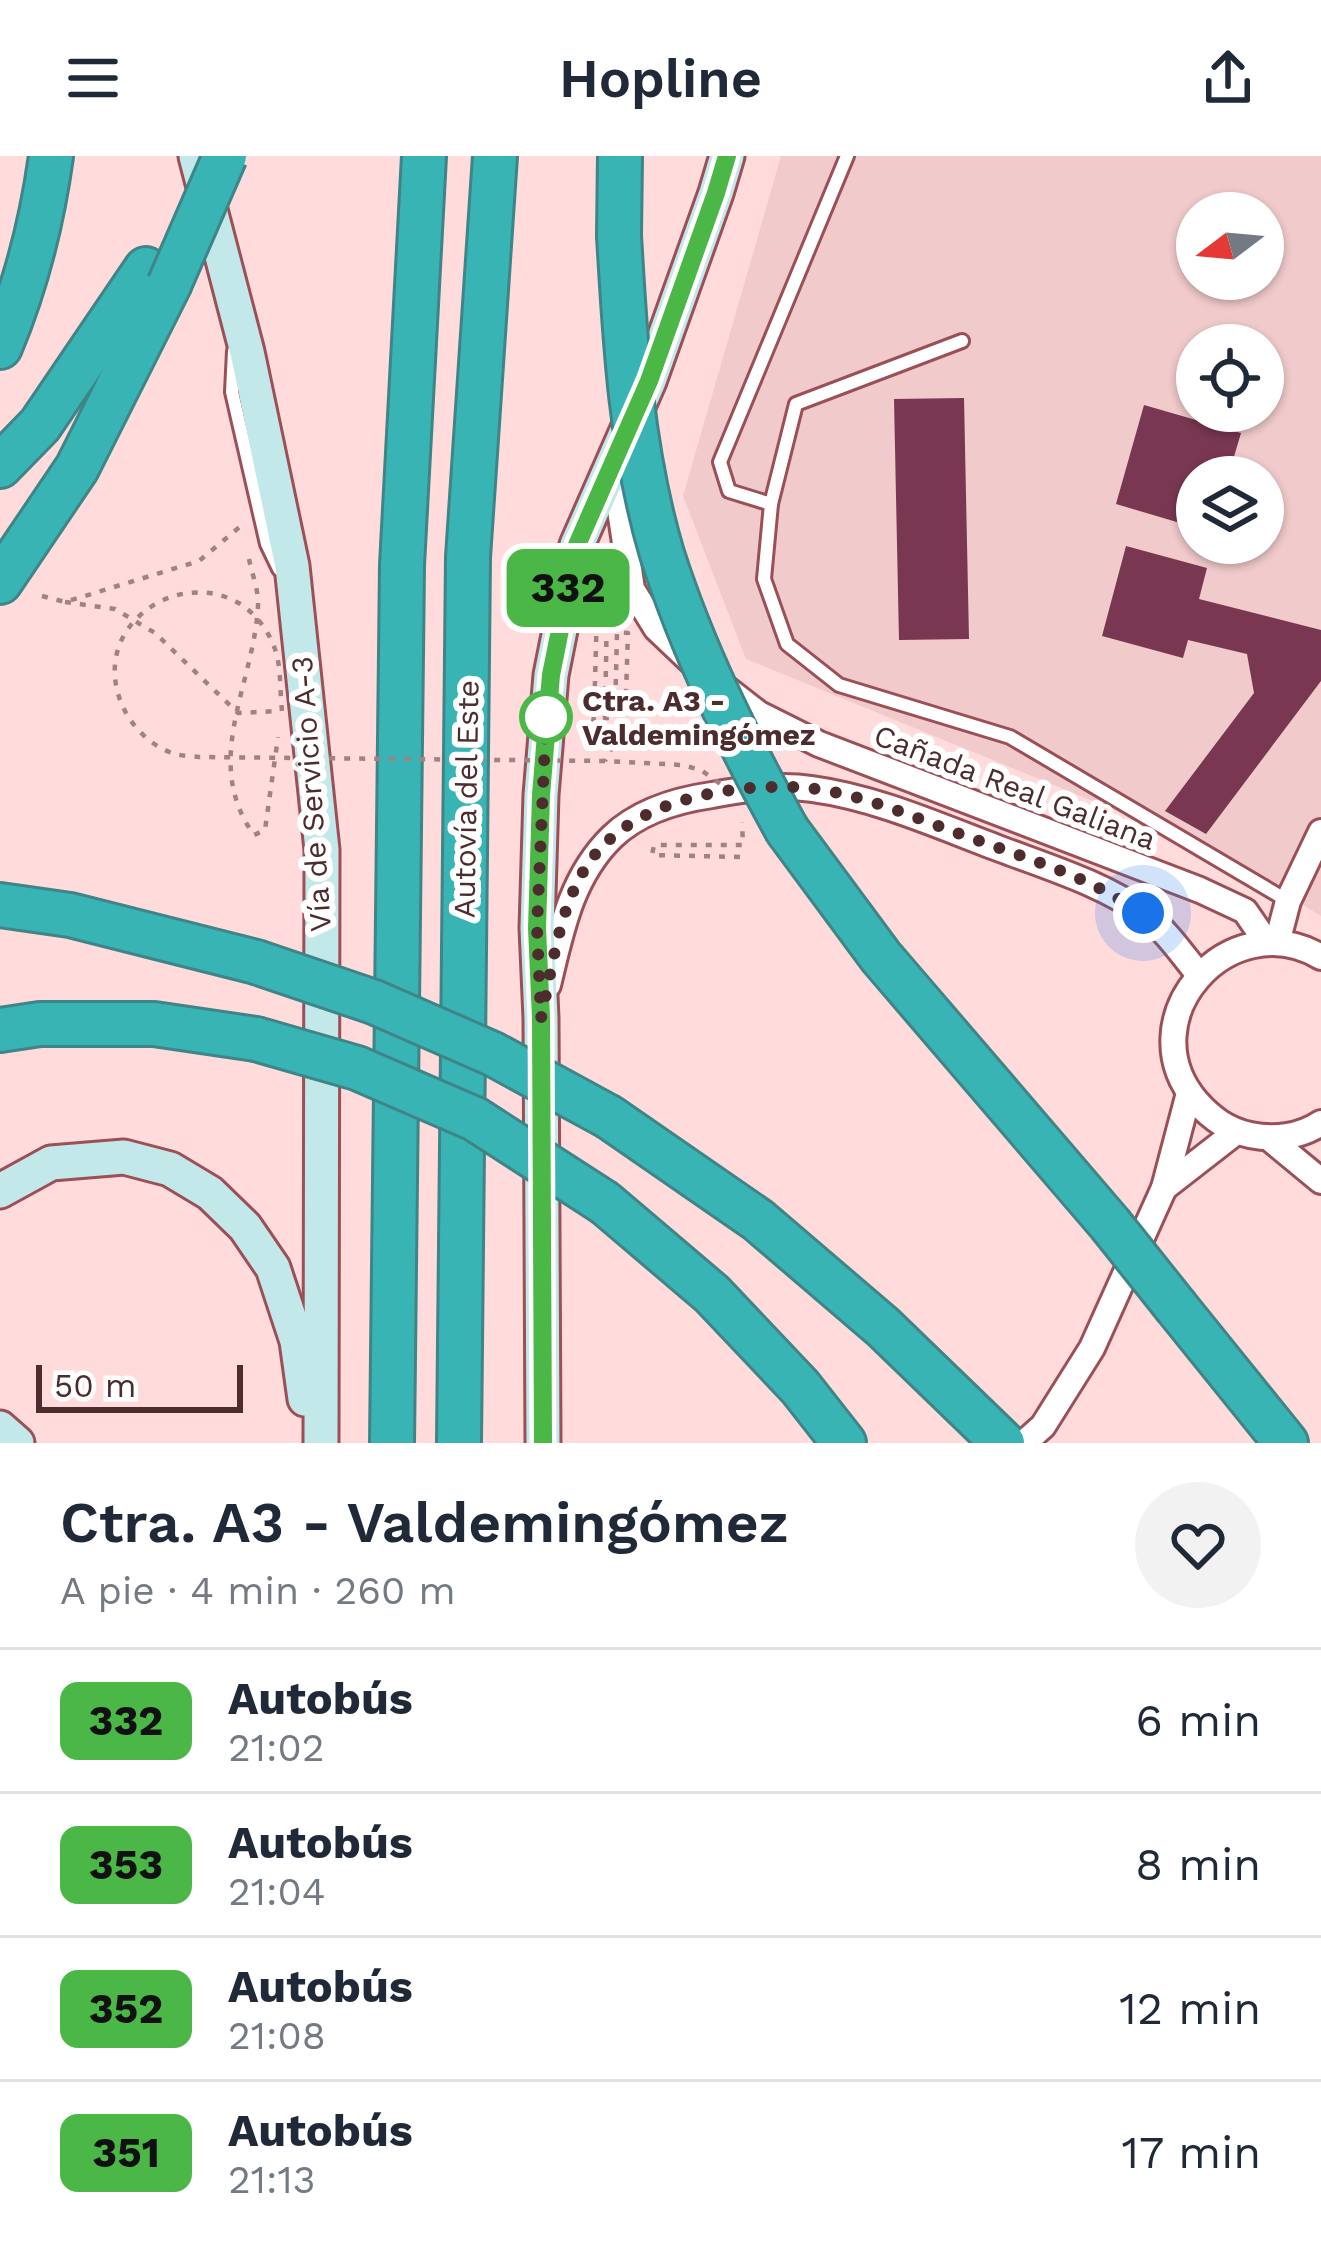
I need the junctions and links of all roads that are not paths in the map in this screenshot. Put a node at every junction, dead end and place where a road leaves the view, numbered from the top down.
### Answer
1 (51, 156) edge
2 (199, 156) edge
3 (224, 156) edge
4 (424, 156) edge
5 (495, 156) edge
6 (620, 156) edge
7 (727, 156) edge
8 (848, 156) edge
9 (158, 277) junction
10 (962, 340) dead end
11 (0, 347) edge
12 (649, 381) junction
13 (0, 466) edge
14 (771, 504) junction
15 (0, 582) edge
16 (1321, 832) edge
17 (1288, 901) junction
18 (0, 905) edge
19 (1272, 943) junction
20 (1321, 957) edge
21 (1199, 975) junction
22 (541, 1018) junction
23 (0, 1030) edge
24 (1189, 1093) junction
25 (1321, 1123) edge
26 (1236, 1132) junction
27 (1269, 1138) junction
28 (1321, 1181) edge
29 (1163, 1189) junction
30 (0, 1191) edge
31 (1177, 1308) junction
32 (0, 1428) edge
33 (1006, 1438) edge
34 (17, 1443) edge
35 (311, 1443) edge
36 (321, 1443) edge
37 (392, 1443) edge
38 (459, 1443) edge
39 (543, 1443) edge
40 (844, 1443) edge
41 (1256, 1443) edge
42 (1286, 1443) edge

1 - 11 highway
2 - 9 highway
2 - 36 main road, Vía de Servicio A-3
3 - 9 highway, bridge
4 - 37 highway
5 - 38 highway, Autovía del Este
6 - 31 highway, bridge
7 - 12 main road
8 - 14 lane
9 - 13 highway
9 - 15 highway
10 - 14 lane
12 - 19 street, Cañada Real Galiana
12 - 22 main road
14 - 17 lane
16 - 17 street
17 - 19 street
18 - 33 highway, bridge
19 - 20 street
19 - 21 street
21 - 22 street, Cañada Real Galiana
21 - 24 street
22 - 39 main road
23 - 40 highway, bridge
24 - 26 street
24 - 29 street
25 - 27 street
26 - 27 street
26 - 29 street
27 - 28 street
29 - 33 street
30 - 35 main road
31 - 41 highway
31 - 42 highway
32 - 34 main road

